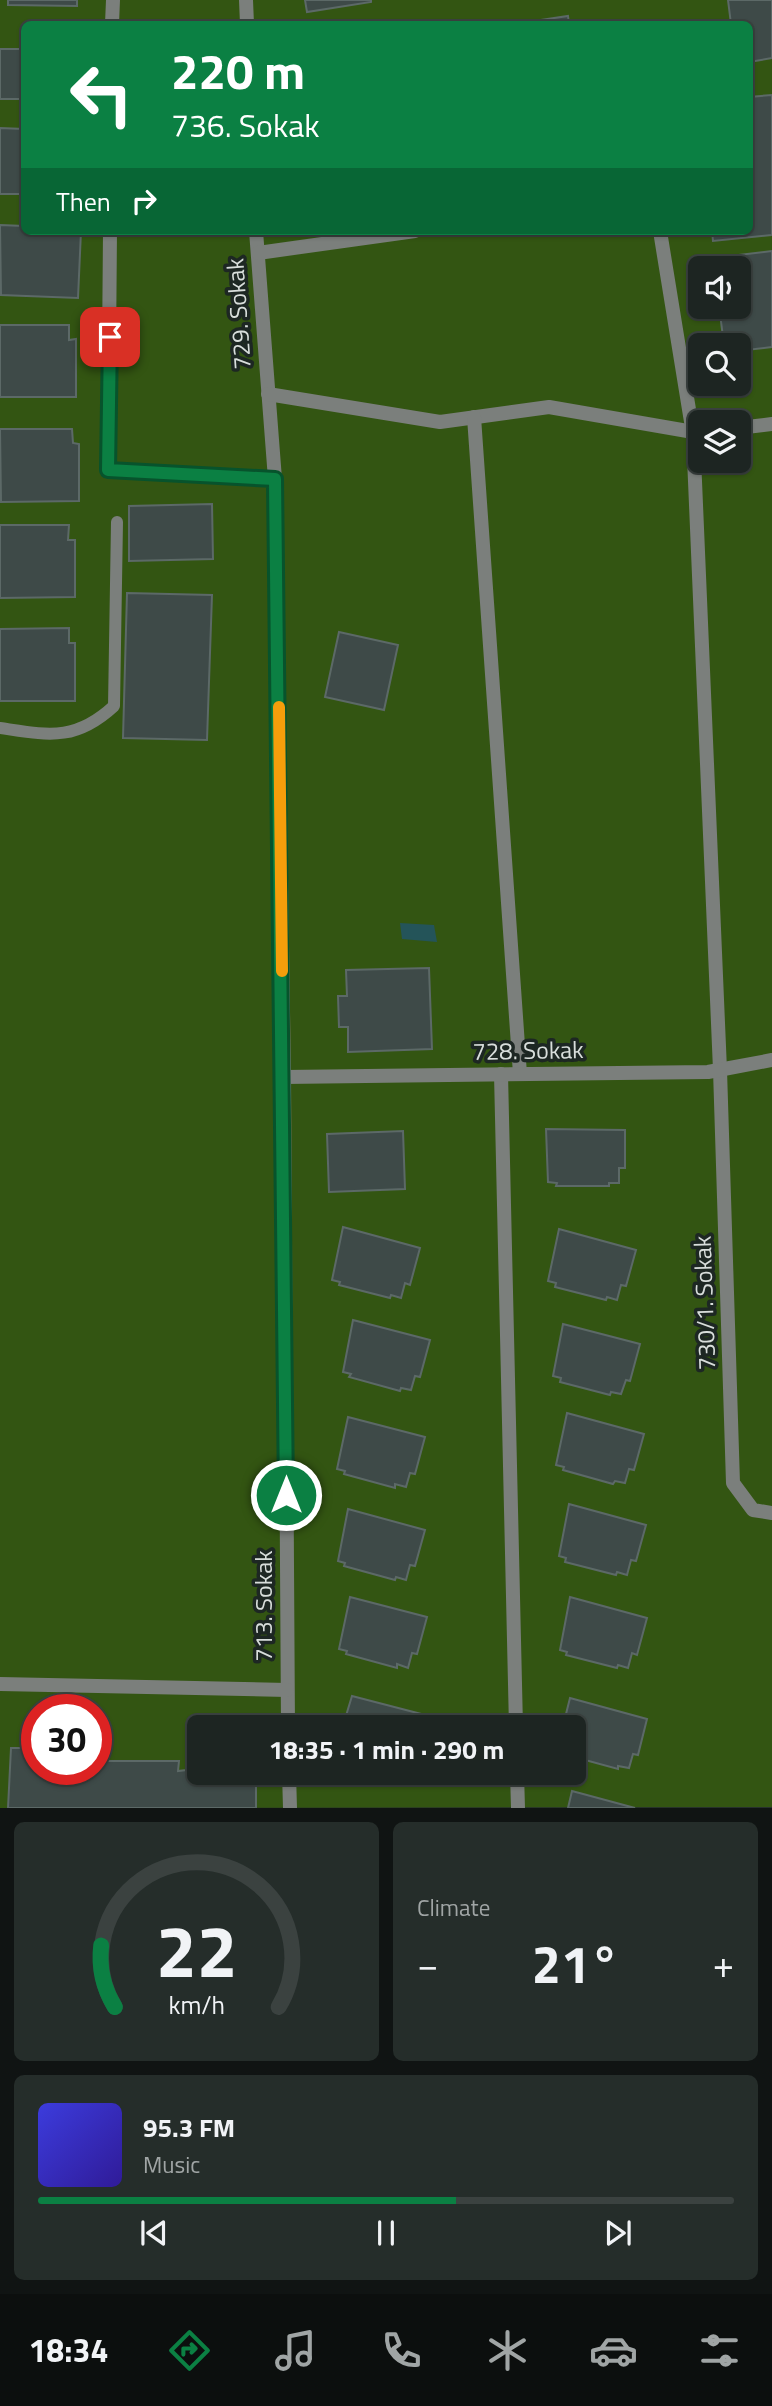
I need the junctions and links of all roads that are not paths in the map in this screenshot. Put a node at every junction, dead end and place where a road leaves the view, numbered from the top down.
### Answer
1 (113, 0) edge
2 (246, 0) edge
3 (112, 21) edge
4 (247, 21) edge
5 (110, 235) edge
6 (256, 235) edge
7 (386, 235) edge
8 (661, 235) edge
9 (258, 253) junction
10 (268, 394) junction
11 (692, 410) edge
12 (474, 417) junction
13 (772, 424) edge
14 (751, 426) edge
15 (688, 433) edge
16 (697, 473) edge
17 (275, 479) junction
18 (117, 522) dead end
19 (0, 728) edge
20 (772, 1060) edge
21 (720, 1070) junction
22 (520, 1073) junction
23 (500, 1074) junction
24 (284, 1077) junction
25 (772, 1513) edge
26 (0, 1684) edge
27 (287, 1690) junction
28 (288, 1715) edge
29 (516, 1715) edge
30 (289, 1785) edge
31 (517, 1785) edge
32 (290, 1808) edge
33 (518, 1808) edge

1 - 3 street
2 - 4 street
5 - 17 street
6 - 9 street, 729. Sokak
7 - 9 street
8 - 11 street, 730/1. Sokak
9 - 10 street, 729. Sokak
10 - 12 street
10 - 17 street, 713. Sokak
12 - 15 street
12 - 22 street
13 - 14 street
16 - 21 street, 730/1. Sokak
17 - 24 street, 713. Sokak
18 - 19 lane
20 - 21 street, 728. Sokak
21 - 22 street, 728. Sokak
21 - 25 street, 730/1. Sokak
22 - 23 street, 728. Sokak
23 - 24 street, 728. Sokak
23 - 29 street
24 - 27 street, 713. Sokak
26 - 27 street
27 - 28 street, 713. Sokak
30 - 32 street
31 - 33 street

